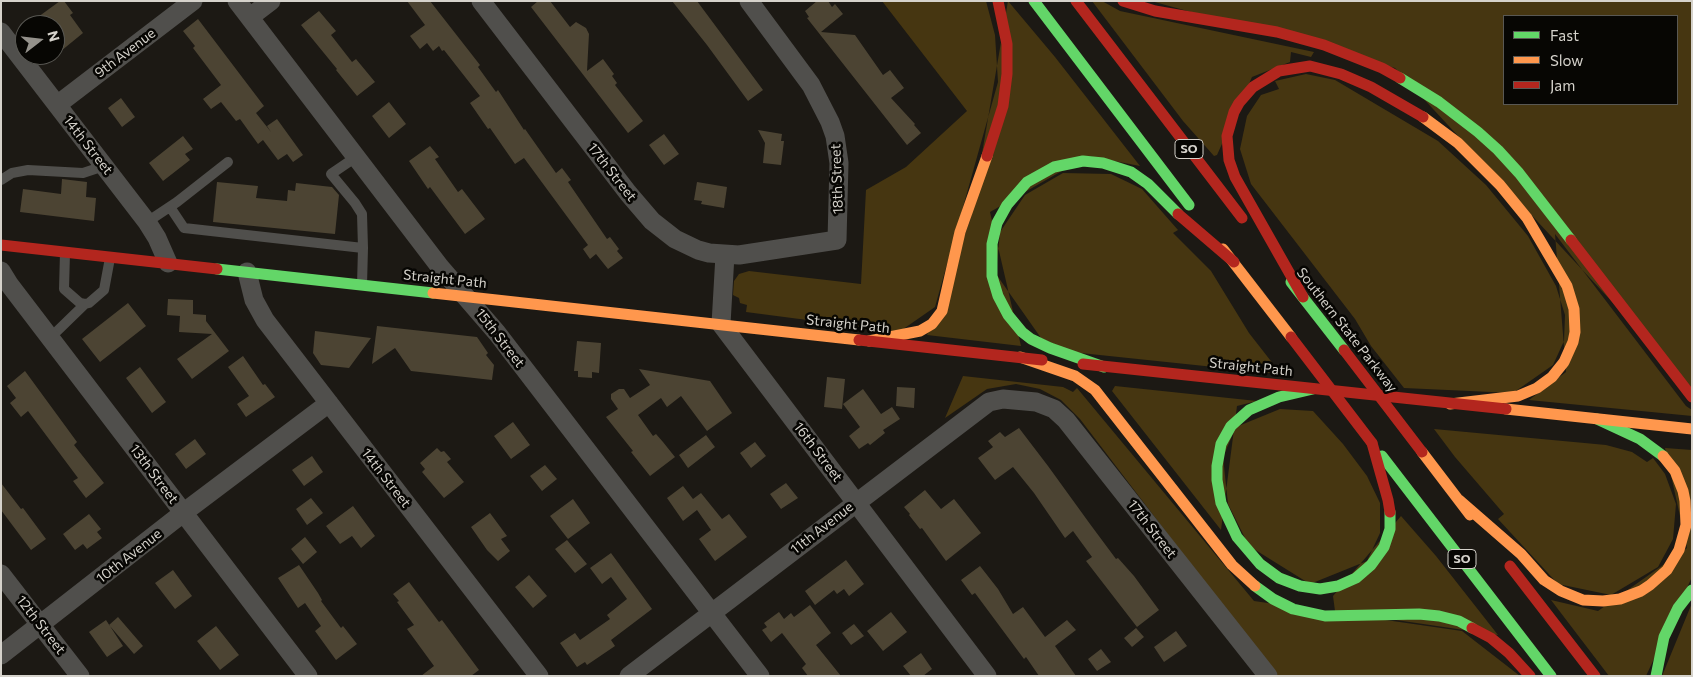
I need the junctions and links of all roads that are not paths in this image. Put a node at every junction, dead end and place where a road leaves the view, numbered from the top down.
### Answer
1 (193, 1) edge
2 (237, 1) edge
3 (271, 1) edge
4 (481, 1) edge
5 (749, 1) edge
6 (998, 1) edge
7 (1034, 1) edge
8 (1076, 1) edge
9 (1123, 1) edge
10 (250, 17) junction
11 (1, 32) edge
12 (58, 106) junction
13 (356, 156) junction
14 (228, 162) dead end
15 (104, 166) junction
16 (1, 180) edge
17 (170, 207) junction
18 (147, 222) junction
19 (1, 245) edge
20 (363, 248) junction
21 (65, 252) junction
22 (725, 255) junction
23 (110, 257) junction
24 (1234, 262) junction
25 (168, 263) junction
26 (1, 271) edge
27 (247, 272) junction
28 (362, 285) junction
29 (467, 297) junction
30 (1302, 297) junction
31 (85, 304) junction
32 (721, 324) junction
33 (50, 338) junction
34 (869, 341) junction
35 (1020, 358) junction
36 (1104, 367) junction
37 (1313, 389) junction
38 (1692, 397) edge
39 (1023, 400) joint
40 (329, 403) junction
41 (1450, 404) junction
42 (1597, 419) junction
43 (1692, 429) edge
44 (1372, 443) junction
45 (1459, 500) junction
46 (856, 502) junction
47 (184, 513) junction
48 (1, 574) edge
49 (1692, 590) edge
50 (712, 613) junction
51 (41, 625) junction
52 (1, 655) edge
53 (80, 676) edge
54 (308, 676) edge
55 (539, 676) edge
56 (629, 676) edge
57 (760, 676) edge
58 (987, 676) edge
59 (1268, 676) edge
60 (1530, 676) edge
61 (1551, 676) edge
62 (1595, 676) edge
63 (1656, 676) edge

1 - 12 street, 9th Avenue
2 - 10 street, 15th Street
3 - 10 street
4 - 22 street, 17th Street
5 - 22 street, 18th Street
6 - 34 main road
7 - 24 main road, SO
8 - 30 main road, Southern State Parkway / SO
9 - 38 main road
10 - 13 street, 15th Street
11 - 12 street, 14th Street
12 - 15 street, 14th Street
13 - 20 lane
13 - 29 street, 15th Street
14 - 17 lane
15 - 16 lane
15 - 18 street, 14th Street
17 - 18 lane
17 - 20 lane
18 - 25 street, 14th Street
19 - 21 main road, Straight Path
20 - 28 lane
21 - 23 main road, Straight Path
21 - 31 lane
22 - 32 street
23 - 25 main road, Straight Path
23 - 31 lane
24 - 36 main road
24 - 44 main road, SO, bridge
25 - 27 main road, Straight Path
26 - 33 street, 13th Street
27 - 28 main road, Straight Path
27 - 40 street, 14th Street
28 - 29 main road, Straight Path
29 - 32 main road, Straight Path
29 - 50 street, 15th Street
30 - 41 main road
30 - 45 main road, Southern State Parkway / SO, bridge
31 - 33 lane
32 - 34 main road, Straight Path
32 - 46 street, 16th Street
33 - 47 street, 13th Street
34 - 35 main road, Straight Path
35 - 36 main road, Straight Path
35 - 60 main road
36 - 37 main road, Straight Path
37 - 41 main road, Straight Path
37 - 44 main road
39 - 46 street, 11th Avenue
39 - 59 street, 17th Street
40 - 47 street, 10th Avenue
40 - 55 street, 14th Street
41 - 42 main road, Straight Path
42 - 43 main road, Straight Path
42 - 45 main road
44 - 61 main road, SO
45 - 62 main road, Southern State Parkway / SO
46 - 50 street, 11th Avenue
46 - 58 street, 16th Street
47 - 51 street, 10th Avenue
47 - 54 street, 13th Street
48 - 51 street, 12th Street
49 - 63 main road
50 - 56 street, 11th Avenue
50 - 57 street, 15th Street
51 - 52 street, 10th Avenue
51 - 53 street, 12th Street

